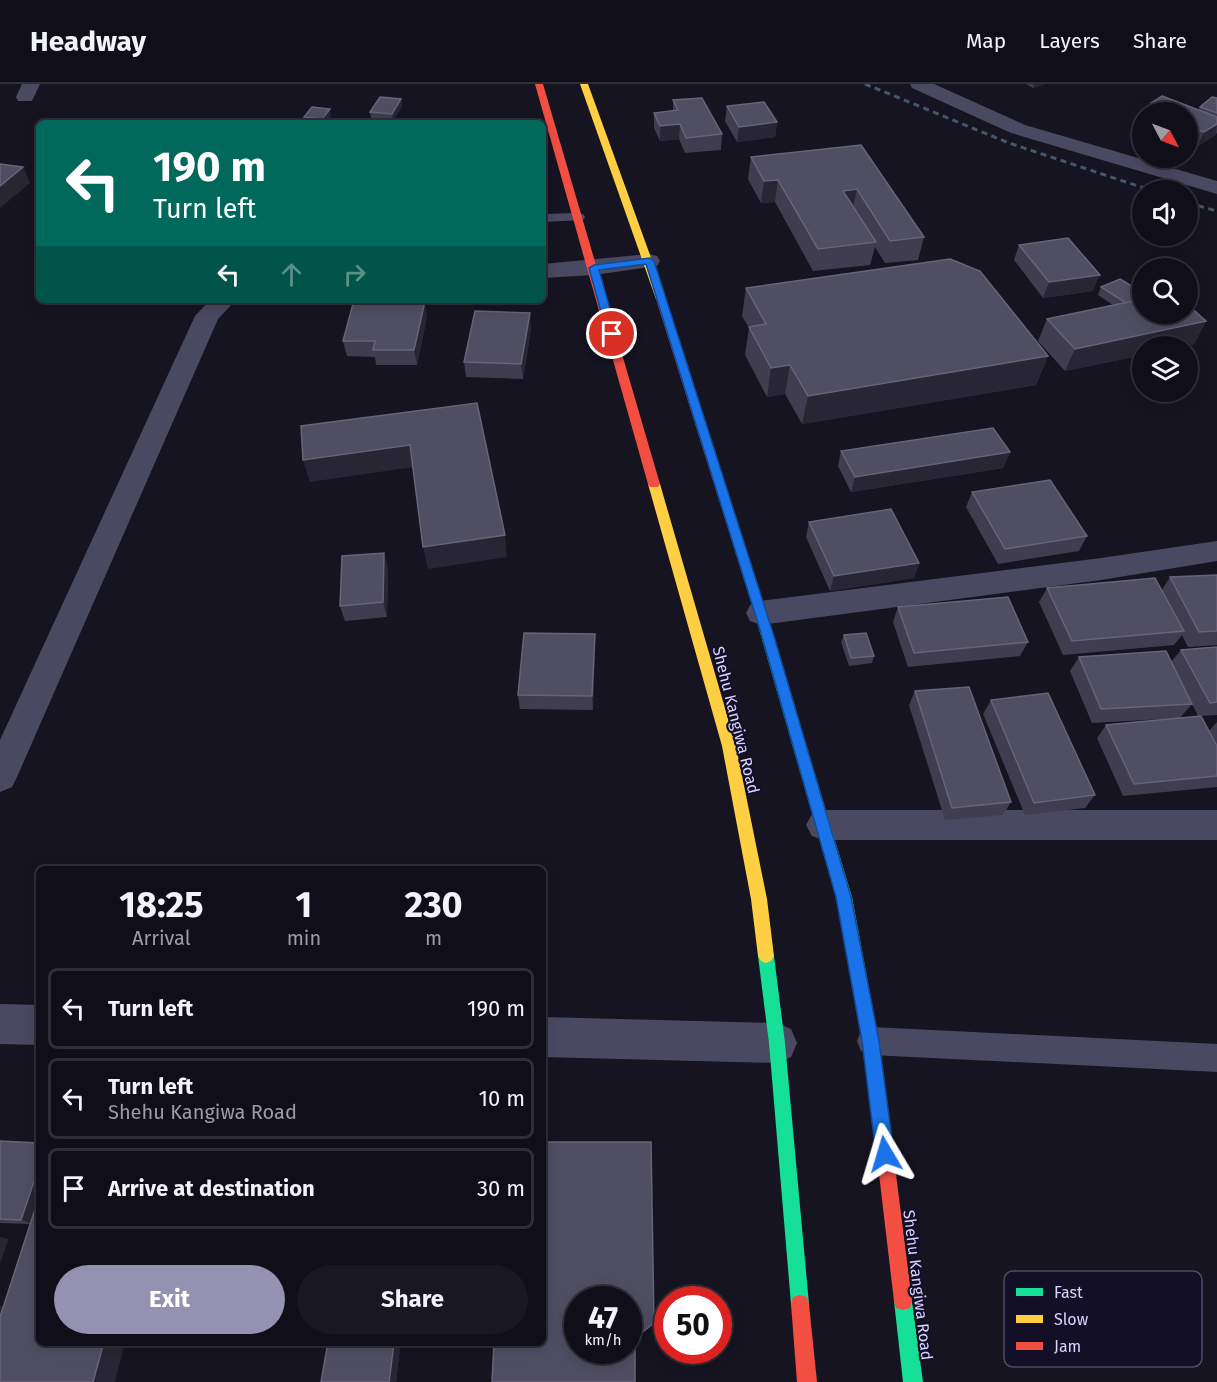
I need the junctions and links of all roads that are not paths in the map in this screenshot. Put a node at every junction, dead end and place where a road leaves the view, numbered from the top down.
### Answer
1 (539, 84) edge
2 (584, 84) edge
3 (919, 84) edge
4 (546, 120) edge
5 (548, 133) edge
6 (1217, 188) edge
7 (578, 217) junction
8 (546, 218) edge
9 (650, 261) junction
10 (594, 268) junction
11 (546, 271) edge
12 (221, 303) edge
13 (1217, 551) edge
14 (761, 613) junction
15 (0, 777) edge
16 (824, 825) junction
17 (1217, 825) edge
18 (0, 1024) edge
19 (36, 1025) edge
20 (546, 1037) edge
21 (871, 1041) junction
22 (777, 1043) junction
23 (1217, 1058) edge
24 (807, 1382) edge
25 (913, 1382) edge

1 - 4 main road, Shehu Kangiwa Road
2 - 9 main road, Shehu Kangiwa Road
3 - 6 street
5 - 7 main road, Shehu Kangiwa Road
7 - 8 lane
7 - 10 main road, Shehu Kangiwa Road
9 - 10 street
9 - 14 main road, Shehu Kangiwa Road
10 - 11 street
10 - 22 main road, Shehu Kangiwa Road
12 - 15 street
13 - 14 street
14 - 16 main road, Shehu Kangiwa Road
16 - 17 street
16 - 21 main road, Shehu Kangiwa Road
18 - 19 street
20 - 22 street
21 - 23 lane
21 - 25 main road, Shehu Kangiwa Road
22 - 24 main road, Shehu Kangiwa Road

